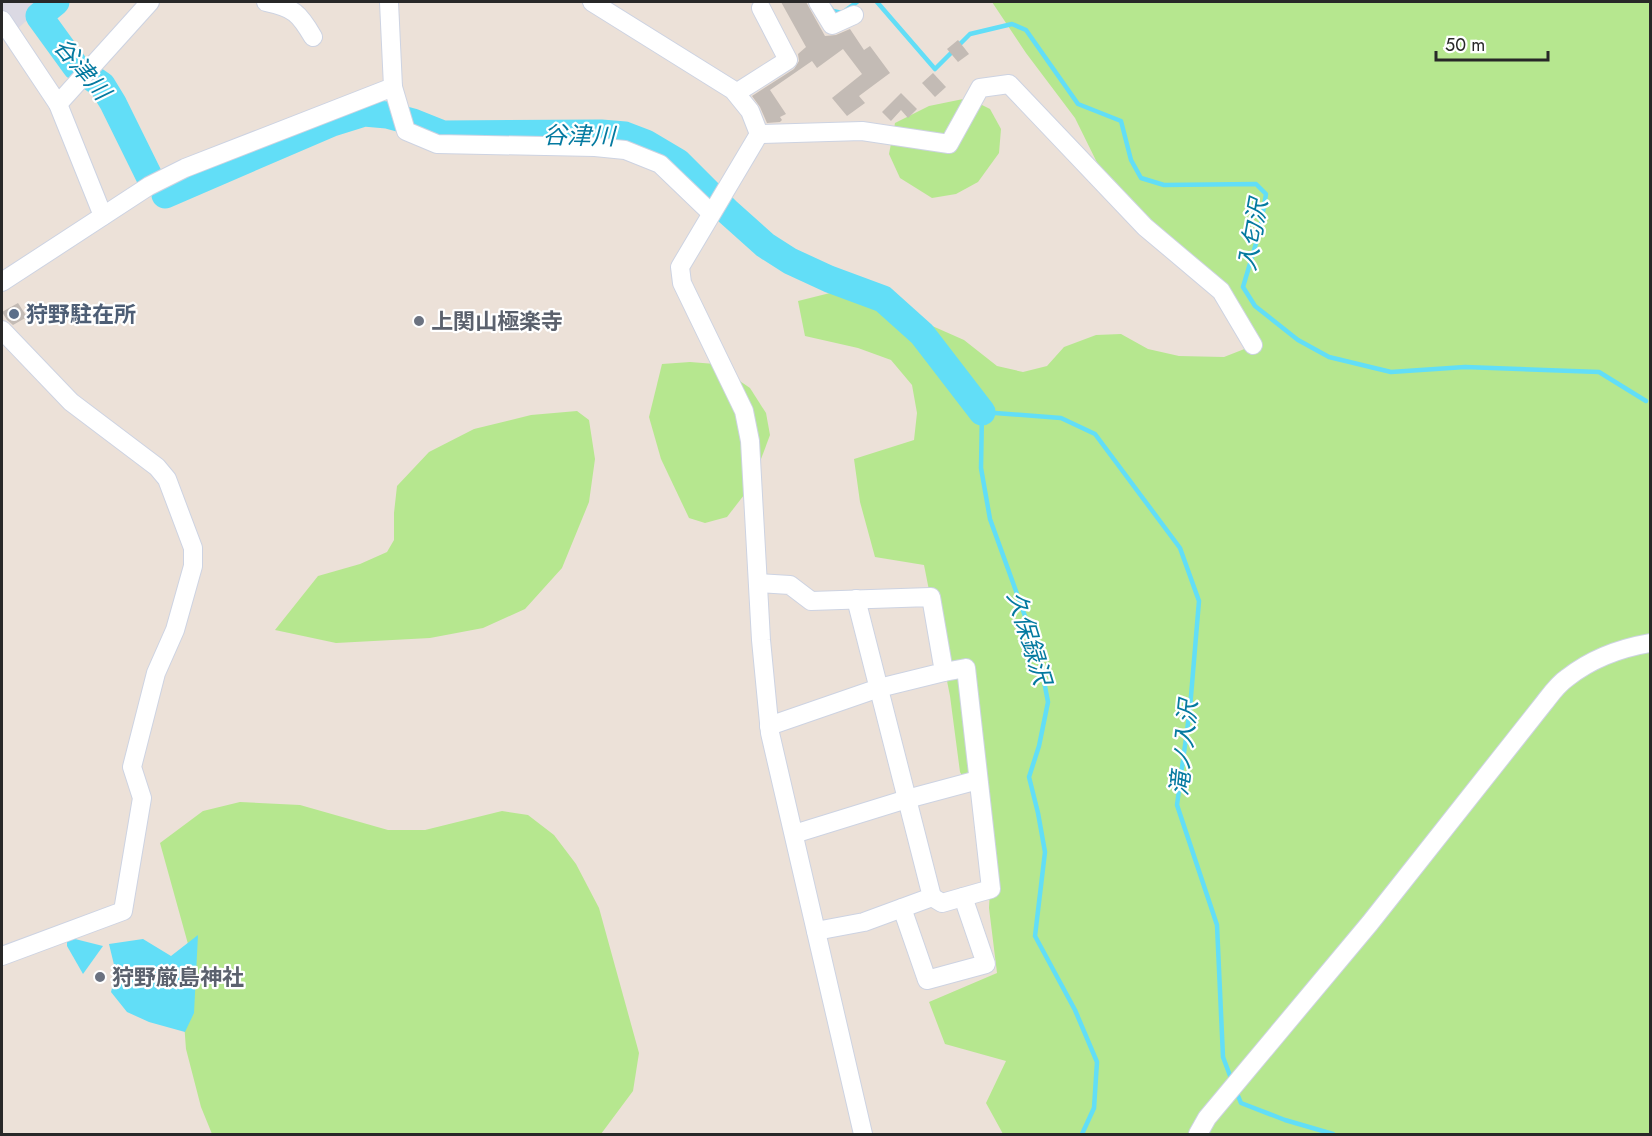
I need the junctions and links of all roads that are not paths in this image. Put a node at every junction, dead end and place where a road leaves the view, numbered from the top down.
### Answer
1 (150, 2) edge
2 (266, 2) edge
3 (389, 2) edge
4 (592, 2) edge
5 (818, 2) edge
6 (761, 8) dead end
7 (854, 15) dead end
8 (2, 20) edge
9 (313, 38) dead end
10 (393, 87) junction
11 (736, 93) junction
12 (58, 104) junction
13 (759, 134) junction
14 (711, 213) junction
15 (103, 216) junction
16 (2, 282) edge
17 (2, 330) edge
18 (1253, 345) dead end
19 (758, 582) junction
20 (856, 599) junction
21 (1650, 643) edge
22 (944, 672) junction
23 (879, 688) junction
24 (770, 726) junction
25 (978, 780) junction
26 (907, 799) junction
27 (794, 834) junction
28 (932, 897) junction
29 (963, 897) junction
30 (902, 908) junction
31 (816, 931) junction
32 (2, 956) edge
33 (863, 1134) edge
34 (1198, 1134) edge

1 - 12 street
2 - 9 street
3 - 10 street
4 - 11 street
5 - 7 street
6 - 11 street
8 - 12 street
10 - 14 street
10 - 15 street
11 - 13 street
12 - 15 street
13 - 14 street
13 - 18 street
14 - 19 street
15 - 16 street
17 - 32 street
19 - 20 street
19 - 24 street
20 - 22 street
20 - 23 street
21 - 34 street
22 - 23 street
22 - 25 street
23 - 24 street
23 - 26 street
24 - 27 street
25 - 26 street
25 - 29 street
26 - 27 street
26 - 28 street
27 - 31 street
28 - 29 street
28 - 30 street
29 - 30 street
30 - 31 street
31 - 33 street

